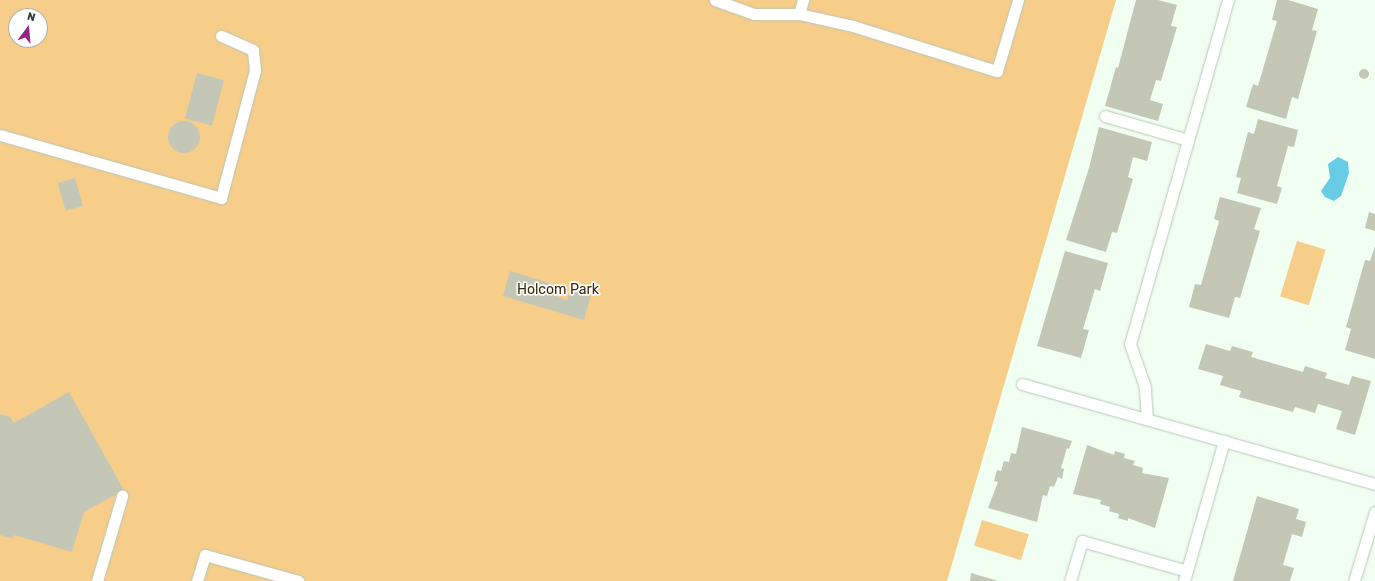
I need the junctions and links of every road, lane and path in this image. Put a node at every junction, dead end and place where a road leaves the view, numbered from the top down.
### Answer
1 (715, 0) edge
2 (803, 0) edge
3 (1018, 0) edge
4 (1228, 0) edge
5 (799, 14) junction
6 (221, 36) dead end
7 (1105, 116) dead end
8 (0, 135) edge
9 (1188, 140) junction
10 (1022, 384) dead end
11 (1148, 419) junction
12 (1224, 441) junction
13 (1375, 484) edge
14 (122, 496) dead end
15 (1375, 512) edge
16 (1185, 576) edge
17 (97, 581) edge
18 (197, 581) edge
19 (298, 581) edge
20 (1070, 581) edge
21 (1354, 581) edge

1 - 5 lane
2 - 5 lane
3 - 5 lane
4 - 9 lane
6 - 8 lane
7 - 9 lane
9 - 11 lane
10 - 11 lane
11 - 12 lane
12 - 13 lane
12 - 16 lane
14 - 17 lane
15 - 21 lane
16 - 20 lane
18 - 19 lane

